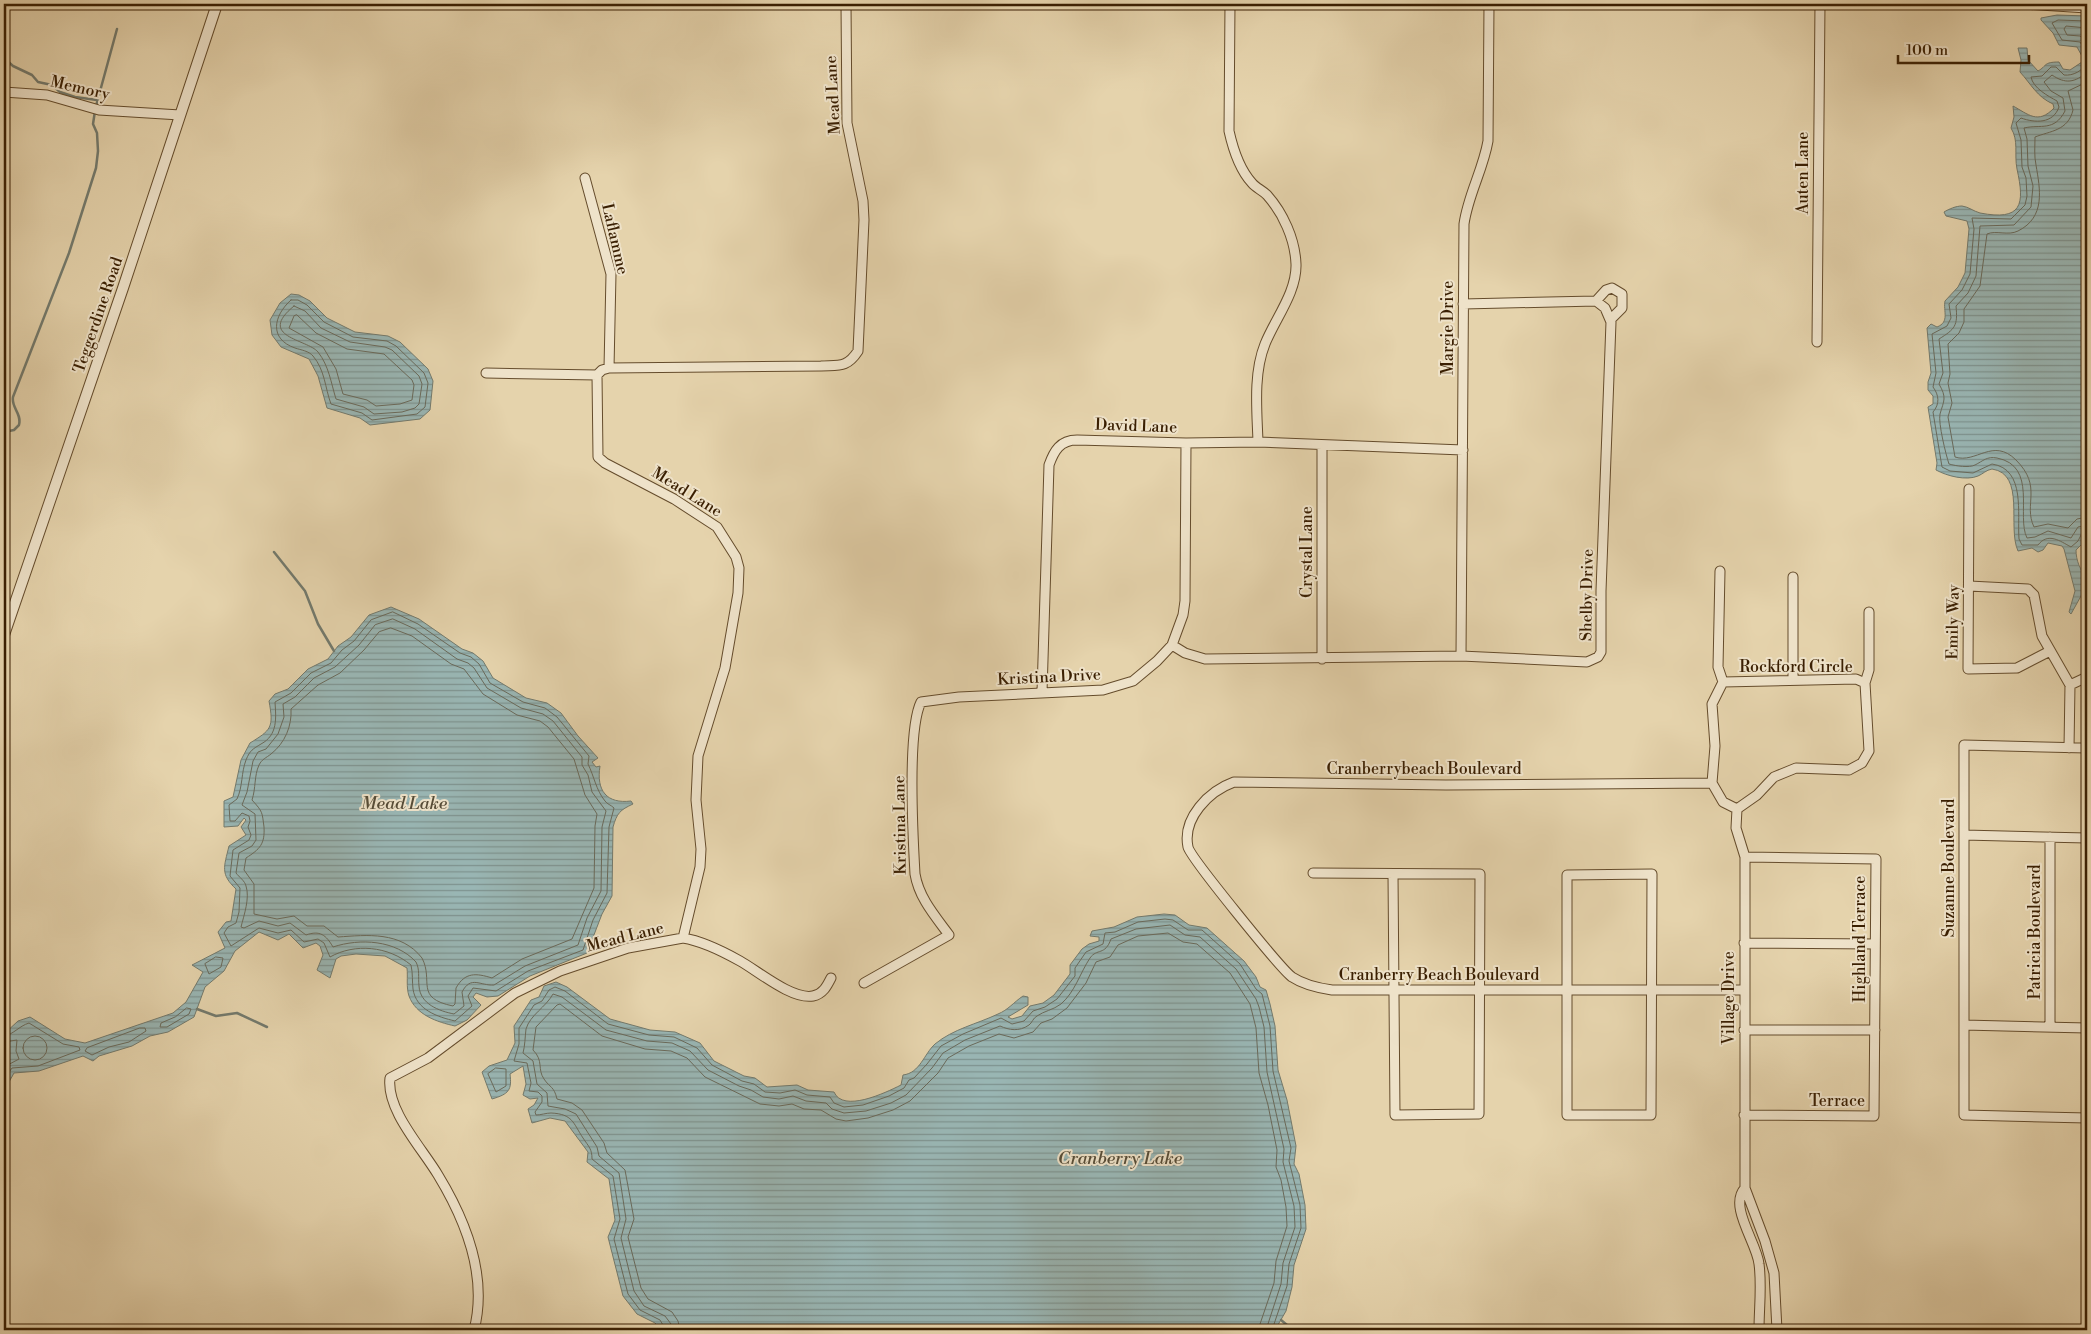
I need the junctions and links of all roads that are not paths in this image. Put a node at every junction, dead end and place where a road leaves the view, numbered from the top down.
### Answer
1 (217, 4) edge
2 (846, 4) edge
3 (1230, 4) edge
4 (1489, 4) edge
5 (1820, 4) edge
6 (2024, 4) edge
7 (2087, 8) edge
8 (4, 92) edge
9 (180, 115) junction
10 (585, 178) dead end
11 (1596, 301) junction
12 (1463, 304) junction
13 (1611, 319) junction
14 (1817, 342) dead end
15 (609, 368) junction
16 (486, 373) dead end
17 (597, 375) junction
18 (1258, 442) junction
19 (1186, 443) junction
20 (1322, 445) junction
21 (1462, 450) junction
22 (1970, 489) dead end
23 (1720, 571) dead end
24 (1793, 577) dead end
25 (1969, 586) junction
26 (1868, 612) dead end
27 (4, 635) edge
28 (1172, 645) junction
29 (2050, 651) junction
30 (1462, 656) junction
31 (1322, 658) junction
32 (2087, 677) edge
33 (1793, 679) junction
34 (1723, 682) junction
35 (1865, 683) junction
36 (2070, 685) junction
37 (1042, 692) junction
38 (920, 705) joint
39 (2069, 748) junction
40 (2087, 748) edge
41 (1712, 783) junction
42 (1737, 809) junction
43 (1964, 835) junction
44 (2050, 837) junction
45 (2087, 838) edge
46 (1192, 857) joint
47 (1745, 857) junction
48 (1314, 873) dead end
49 (1393, 874) junction
50 (683, 938) junction
51 (1744, 943) junction
52 (1875, 944) junction
53 (831, 978) dead end
54 (864, 983) dead end
55 (1394, 990) junction
56 (1479, 990) junction
57 (1566, 990) junction
58 (1652, 990) junction
59 (1744, 990) junction
60 (1964, 1024) junction
61 (2050, 1027) junction
62 (2087, 1028) edge
63 (1744, 1030) junction
64 (1875, 1030) junction
65 (1744, 1116) junction
66 (2087, 1118) edge
67 (1745, 1188) junction
68 (474, 1330) edge
69 (1759, 1330) edge
70 (1776, 1330) edge

1 - 9 street, Teggerdine Road
2 - 15 street, Mead Lane
3 - 18 street
4 - 12 street, Margie Drive
5 - 14 street, Auten Lane
6 - 7 street
8 - 9 street, Memory
9 - 27 street, Teggerdine Road
10 - 15 street, Laflamme
11 - 12 street
11 - 13 street
11 - 13 street
12 - 21 street, Margie Drive
13 - 30 street, Shelby Drive
15 - 17 street, Mead Lane
16 - 17 street
17 - 50 street, Mead Lane
18 - 19 street, David Lane
18 - 20 street, David Lane
19 - 28 street, Kristina Drive
19 - 37 street, David Lane
20 - 21 street, David Lane
20 - 31 street, Crystal Lane
21 - 30 street, Margie Drive
22 - 25 street, Emily Way
23 - 34 street
24 - 33 street
25 - 29 street
25 - 29 street, Emily Way
26 - 35 street
28 - 31 street, Shelby Drive
28 - 37 street, Kristina Drive
29 - 36 street
30 - 31 street, Shelby Drive
32 - 36 street
33 - 34 street, Rockford Circle
33 - 35 street, Rockford Circle
34 - 41 street, Rockford Circle
35 - 42 street, Rockford Circle
36 - 39 street
37 - 38 street, Kristina Drive
38 - 54 street, Kristina Lane
39 - 40 street, Suzanne Boulevard
39 - 43 street, Suzanne Boulevard
41 - 42 street
41 - 46 street, Cranberrybeach Boulevard
42 - 47 street, Village Drive
43 - 44 street
43 - 60 street, Suzanne Boulevard
44 - 45 street
44 - 61 street, Patricia Boulevard
46 - 55 street, Cranberry Beach Boulevard
47 - 51 street, Village Drive
47 - 52 street, Highland Terrace
48 - 49 street
49 - 55 street
49 - 56 street
50 - 53 street
50 - 68 street, Mead Lane
51 - 52 street
51 - 59 street, Village Drive
52 - 64 street, Highland Terrace
55 - 56 street, Cranberry Beach Boulevard
55 - 56 street
56 - 57 street, Cranberry Beach Boulevard
57 - 58 street, Cranberry Beach Boulevard
57 - 58 street
57 - 58 street
58 - 59 street, Cranberry Beach Boulevard
59 - 63 street, Village Drive
60 - 61 street
60 - 66 street, Suzanne Boulevard
61 - 62 street
63 - 64 street
63 - 65 street, Village Drive
64 - 65 street, Terrace
65 - 67 street, Village Drive
67 - 69 street, Village Drive
67 - 70 street, Village Drive

